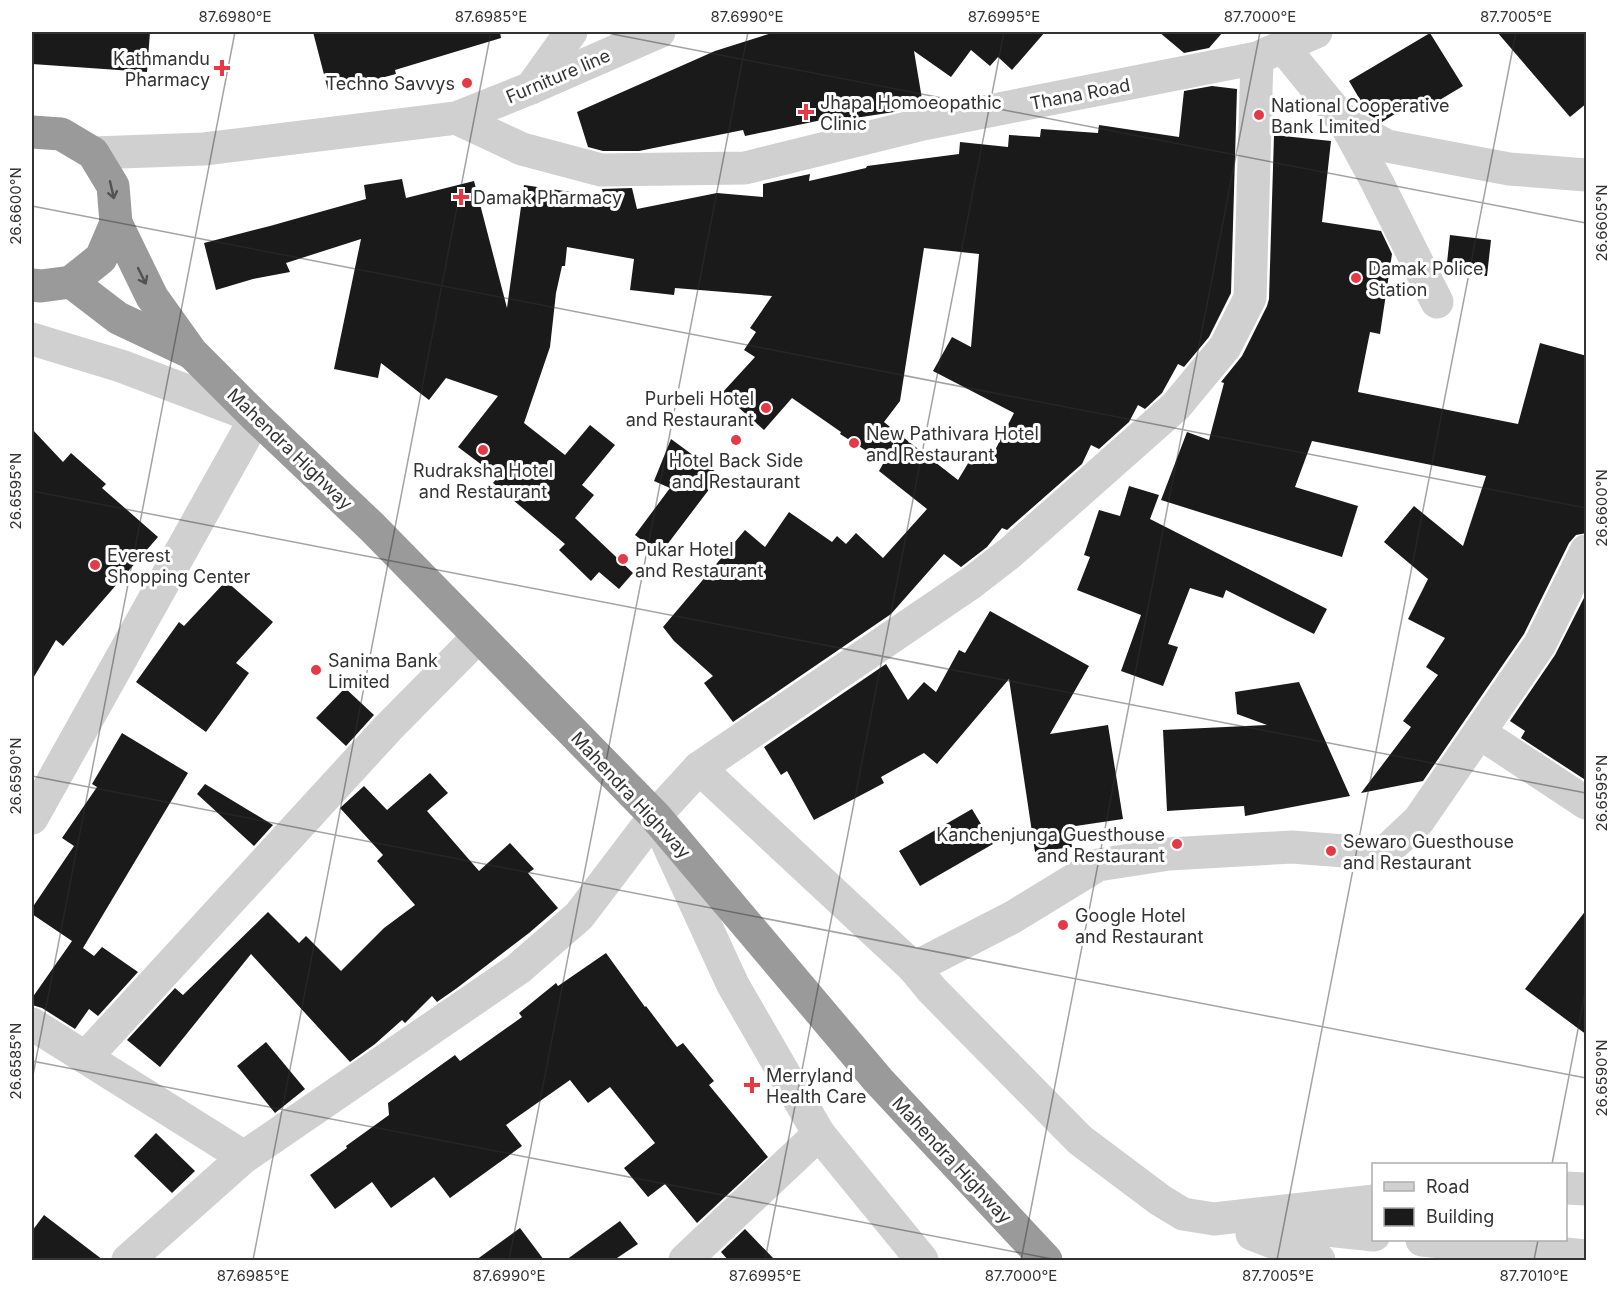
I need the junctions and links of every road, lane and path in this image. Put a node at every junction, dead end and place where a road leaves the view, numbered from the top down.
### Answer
1 (571, 32) edge
2 (658, 32) edge
3 (1316, 32) edge
4 (1270, 52) junction
5 (531, 88) junction
6 (456, 118) junction
7 (1345, 123) junction
8 (32, 132) edge
9 (93, 153) junction
10 (1587, 174) edge
11 (116, 223) junction
12 (71, 282) junction
13 (32, 285) edge
14 (1437, 302) dead end
15 (32, 339) edge
16 (192, 353) junction
17 (255, 417) junction
18 (1585, 557) edge
19 (479, 636) junction
20 (1480, 733) junction
21 (699, 768) junction
22 (1587, 803) edge
23 (655, 816) junction
24 (32, 818) edge
25 (914, 968) junction
26 (32, 1024) edge
27 (86, 1057) junction
28 (819, 1134) junction
29 (244, 1157) junction
30 (1567, 1188) edge
31 (1587, 1189) edge
32 (1372, 1201) edge
33 (1214, 1219) junction
34 (1372, 1235) edge
35 (1441, 1241) edge
36 (1587, 1256) edge
37 (128, 1260) edge
38 (685, 1260) edge
39 (922, 1260) edge
40 (1046, 1260) edge
41 (1319, 1260) edge

1 - 5 street
2 - 5 street, Furniture line
3 - 4 street, Thana Road
4 - 6 street, Thana Road
4 - 7 street
4 - 21 street
5 - 6 street, Furniture line
6 - 9 street, Furniture line
7 - 10 street
7 - 14 street
8 - 9 highway, Mahendra Highway
9 -> 11 highway, Mahendra Highway
11 - 12 highway, Mahendra Highway
11 -> 16 highway, Mahendra Highway
12 - 13 highway
12 - 16 highway, Mahendra Highway
15 - 17 street
16 - 17 highway, Mahendra Highway
17 - 19 highway, Mahendra Highway
17 - 24 street
18 - 20 street
19 - 23 highway, Mahendra Highway
19 - 27 street
20 - 22 street
20 - 25 street
21 - 23 street
21 - 25 street
23 - 28 street
23 - 29 street
23 - 40 highway, Mahendra Highway
25 - 33 street
26 - 27 street
27 - 29 street
28 - 38 street
28 - 39 street
29 - 37 street
30 - 31 street
32 - 33 street
33 - 34 street
33 - 41 street
35 - 36 street

